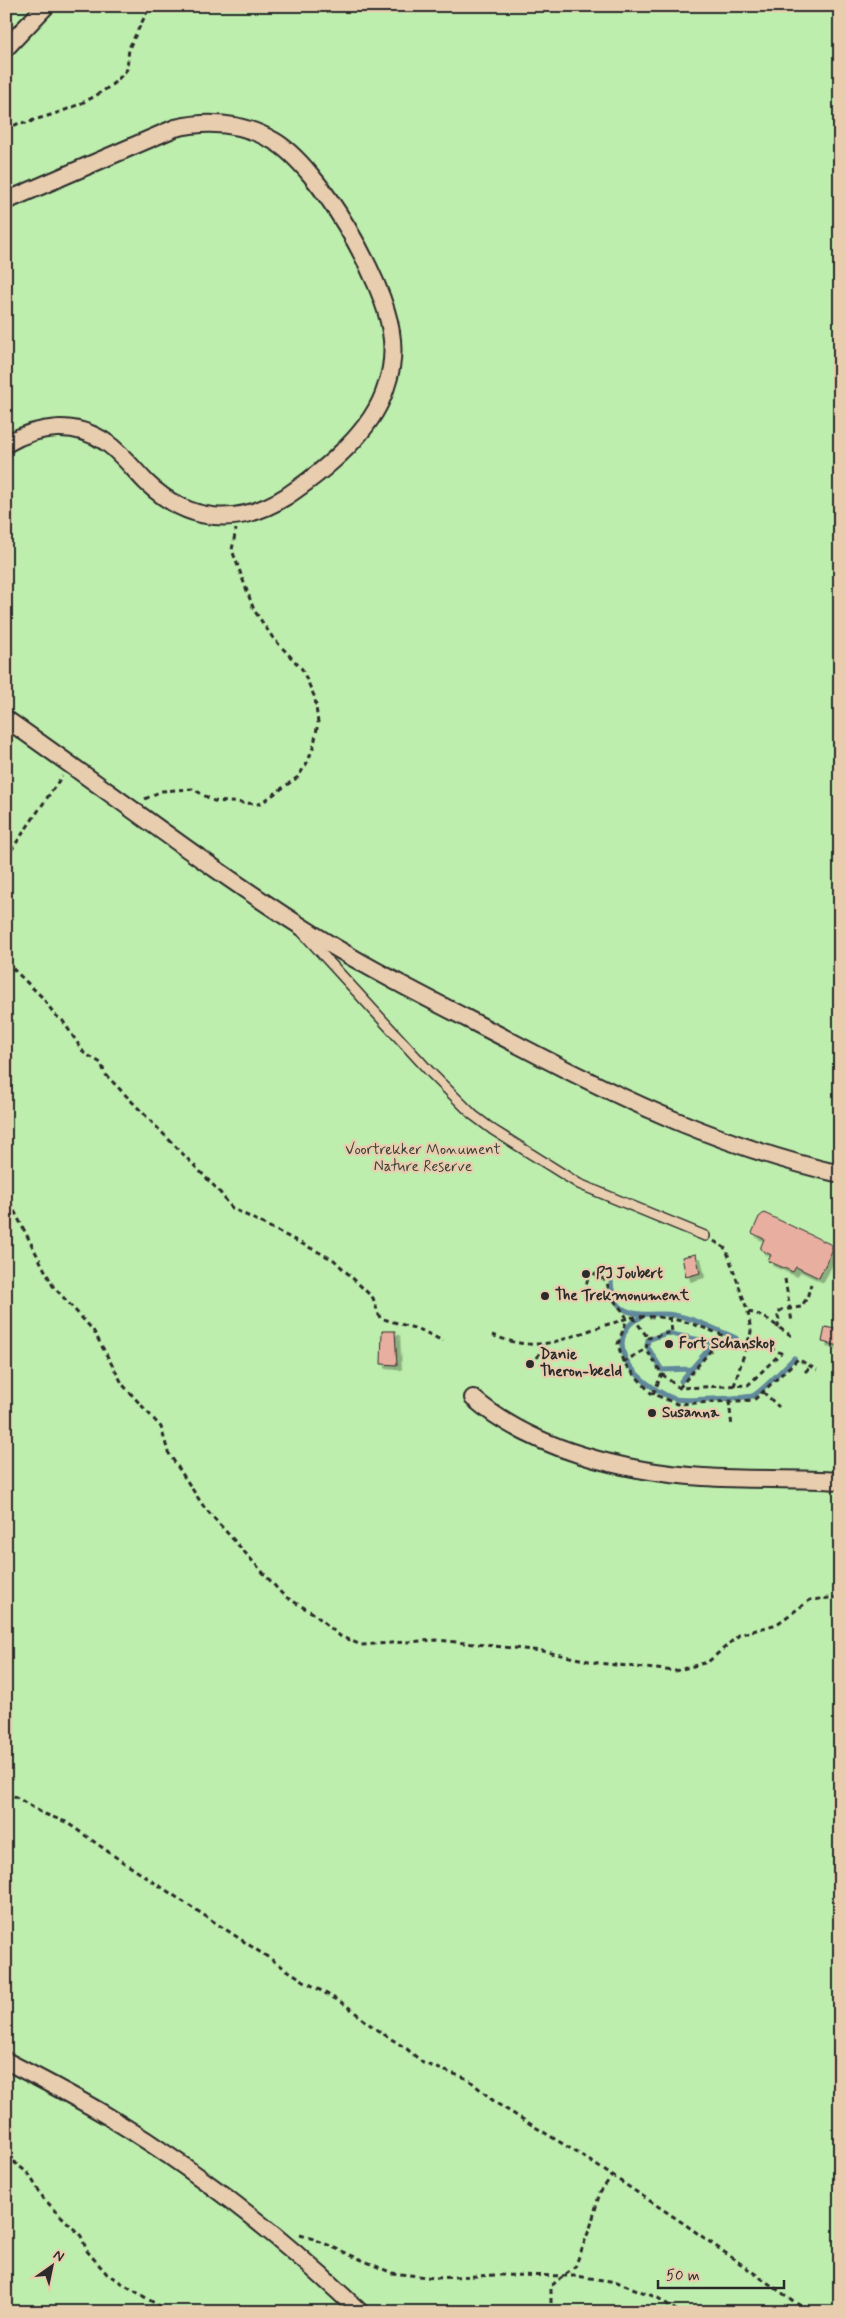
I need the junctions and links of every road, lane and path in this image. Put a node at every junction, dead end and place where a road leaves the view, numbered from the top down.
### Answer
1 (46, 6) edge
2 (150, 6) edge
3 (6, 48) edge
4 (6, 130) edge
5 (6, 201) edge
6 (6, 444) edge
7 (236, 516) junction
8 (6, 719) edge
9 (70, 765) junction
10 (144, 800) dead end
11 (6, 858) edge
12 (290, 919) junction
13 (6, 962) edge
14 (840, 1174) edge
15 (6, 1195) edge
16 (705, 1236) joint
17 (785, 1279) dead end
18 (811, 1284) dead end
19 (584, 1293) dead end
20 (790, 1309) junction
21 (748, 1312) junction
22 (633, 1317) junction
23 (670, 1317) junction
24 (627, 1319) junction
25 (792, 1322) dead end
26 (777, 1328) junction
27 (492, 1335) dead end
28 (792, 1336) dead end
29 (648, 1338) junction
30 (748, 1338) junction
31 (443, 1341) dead end
32 (542, 1344) junction
33 (745, 1347) junction
34 (646, 1349) junction
35 (537, 1358) dead end
36 (623, 1362) junction
37 (811, 1366) junction
38 (817, 1370) dead end
39 (805, 1372) dead end
40 (662, 1374) junction
41 (638, 1380) junction
42 (635, 1383) dead end
43 (734, 1386) junction
44 (680, 1388) junction
45 (763, 1392) junction
46 (653, 1394) junction
47 (473, 1398) dead end
48 (729, 1401) junction
49 (779, 1408) dead end
50 (732, 1427) dead end
51 (840, 1481) edge
52 (840, 1597) edge
53 (6, 1791) edge
54 (6, 2061) edge
55 (6, 2156) edge
56 (612, 2176) junction
57 (296, 2234) dead end
58 (563, 2277) junction
59 (168, 2312) edge
60 (360, 2312) edge
61 (551, 2312) edge
62 (679, 2312) edge
63 (809, 2312) edge

1 - 3 street
2 - 4 path
5 - 7 street
6 - 7 street
7 - 10 path
8 - 9 street
9 - 11 path
9 - 12 street
12 - 14 street
12 - 16 lane
13 - 31 path
15 - 52 path
16 - 21 path
17 - 20 path
18 - 20 path
19 - 24 path
20 - 25 path
20 - 26 path
21 - 26 path
21 - 30 path
22 - 23 path
22 - 24 path
22 - 29 path
23 - 29 path
23 - 33 path
24 - 32 path
24 - 36 path
26 - 28 path
27 - 32 path
29 - 34 path
30 - 33 path
30 - 43 path
32 - 35 path
33 - 43 path
33 - 44 path
34 - 36 path
34 - 40 path
36 - 41 path
37 - 38 path
37 - 39 path
37 - 45 path
40 - 44 path
40 - 46 path
41 - 42 path
41 - 46 path
43 - 44 path
45 - 48 path
45 - 49 path
46 - 48 path
47 - 51 street
48 - 50 path
53 - 56 path
54 - 60 street
55 - 59 path
56 - 58 path
56 - 63 path
57 - 58 path
58 - 61 path
58 - 62 path

